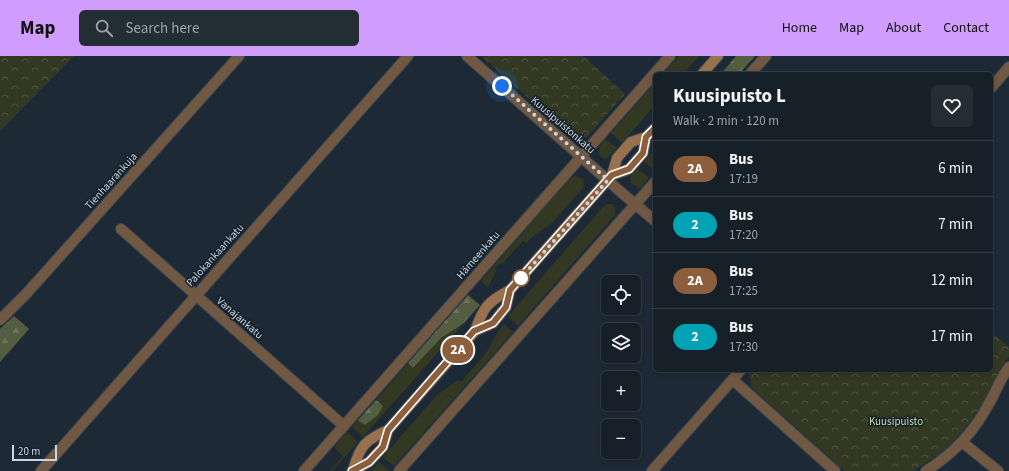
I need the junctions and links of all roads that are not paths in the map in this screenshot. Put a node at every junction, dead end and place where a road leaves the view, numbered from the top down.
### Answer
1 (239, 56) edge
2 (408, 56) edge
3 (467, 56) edge
4 (670, 56) edge
5 (718, 56) edge
6 (766, 56) edge
7 (1009, 67) edge
8 (656, 72) edge
9 (704, 72) edge
10 (752, 72) edge
11 (653, 75) edge
12 (993, 86) edge
13 (653, 130) edge
14 (646, 137) junction
15 (581, 156) junction
16 (610, 177) junction
17 (653, 184) edge
18 (635, 204) junction
19 (653, 218) edge
20 (121, 229) dead end
21 (510, 290) junction
22 (196, 295) junction
23 (0, 320) edge
24 (474, 331) junction
25 (1009, 367) edge
26 (739, 372) edge
27 (733, 380) junction
28 (344, 426) junction
29 (388, 430) junction
30 (962, 442) junction
31 (353, 470) edge
32 (41, 471) edge
33 (304, 471) edge
34 (399, 471) edge
35 (652, 471) edge
36 (835, 471) edge
37 (926, 471) edge
38 (998, 471) edge

1 - 23 street, Tienhaarankuja
2 - 22 street, Palokankaankatu
3 - 15 street, Kuusipuistonkatu
4 - 8 street, Hämeenkatu
5 - 9 main road
6 - 10 street
7 - 12 street
11 - 15 street, Hämeenkatu
13 - 14 main road
14 - 16 main road
14 - 16 main road
15 - 16 street, Kuusipuistonkatu
15 - 28 street, Hämeenkatu
16 - 18 street
16 - 21 main road
17 - 18 street
18 - 19 street
18 - 34 street
20 - 22 street, Vanajankatu
21 - 24 main road
21 - 24 main road
22 - 28 street, Vanajankatu
22 - 32 street, Palokankaankatu
24 - 29 main road
25 - 30 street
26 - 27 street
27 - 35 street
27 - 36 street
28 - 33 street, Hämeenkatu
29 - 31 main road
29 - 31 main road
30 - 37 street
30 - 38 street

